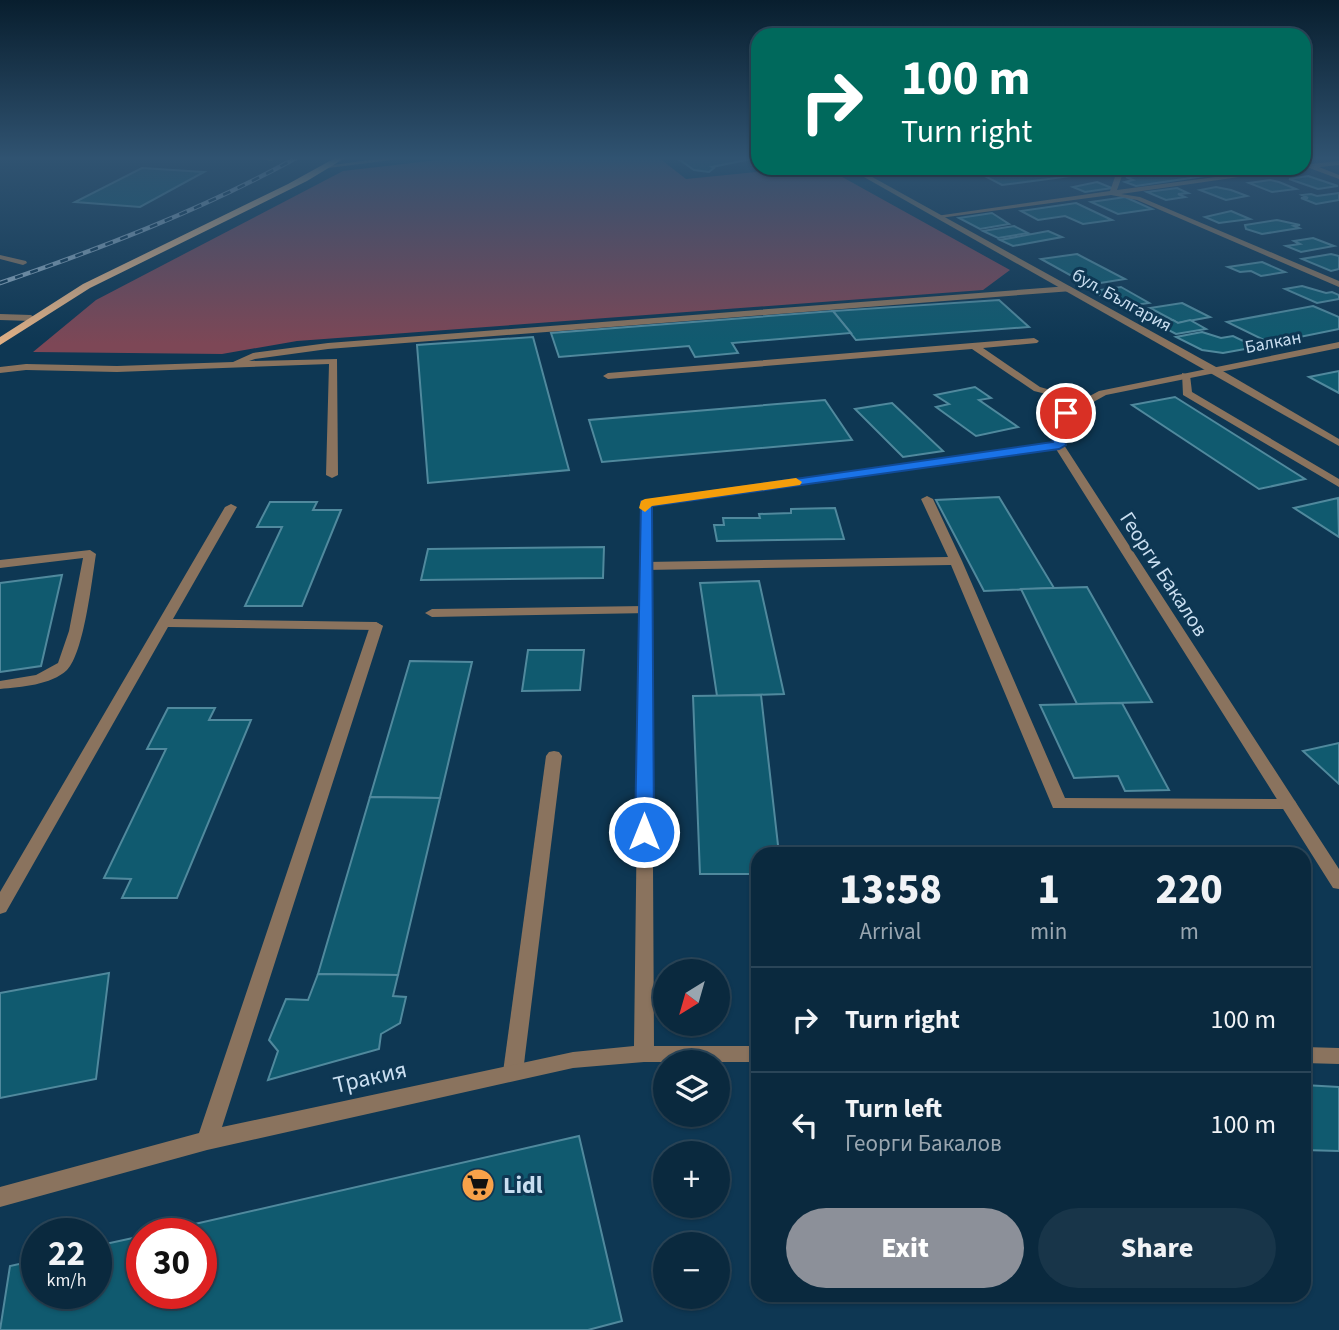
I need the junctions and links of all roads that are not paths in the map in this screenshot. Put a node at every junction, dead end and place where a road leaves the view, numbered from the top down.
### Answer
1 (218, 220) edge
2 (947, 220) edge
3 (1190, 220) edge
4 (0, 257) edge
5 (23, 263) dead end
6 (1339, 284) edge
7 (1069, 289) junction
8 (0, 317) edge
9 (31, 318) junction
10 (1034, 341) dead end
11 (0, 342) edge
12 (1339, 345) edge
13 (974, 346) junction
14 (234, 365) junction
15 (1213, 369) junction
16 (0, 370) edge
17 (1185, 375) junction
18 (608, 376) dead end
19 (1082, 402) junction
20 (1339, 443) edge
21 (1059, 445) junction
22 (332, 475) dead end
23 (1339, 484) edge
24 (927, 499) dead end
25 (231, 507) dead end
26 (956, 562) junction
27 (0, 564) edge
28 (645, 566) junction
29 (645, 610) junction
30 (432, 613) dead end
31 (164, 623) junction
32 (0, 685) edge
33 (554, 756) dead end
34 (1289, 805) junction
35 (1339, 883) edge
36 (0, 907) edge
37 (643, 1054) junction
38 (751, 1054) edge
39 (1311, 1055) edge
40 (1339, 1055) edge
41 (513, 1072) junction
42 (207, 1140) junction
43 (0, 1197) edge

1 - 9 main road
2 - 7 street, бул. България
3 - 6 street
4 - 5 street
7 - 14 street
7 - 15 street, бул. България
8 - 9 street
9 - 11 main road
10 - 13 street
12 - 15 street, Балкан
13 - 18 street
13 - 19 street
14 - 16 street
14 - 22 street
15 - 17 street
15 - 20 street, бул. България
17 - 19 street
17 - 23 street
19 - 21 street
21 - 28 street
21 - 34 street, Георги Бакалов
24 - 26 street
25 - 31 street
26 - 28 street
26 - 34 street
27 - 32 street
28 - 29 street
29 - 30 street
29 - 37 street
31 - 36 street
31 - 42 street
33 - 41 street
34 - 35 street, Георги Бакалов
37 - 38 street, Тракия
37 - 41 street, Тракия
39 - 40 street
41 - 42 street, Тракия
42 - 43 street, Тракия

